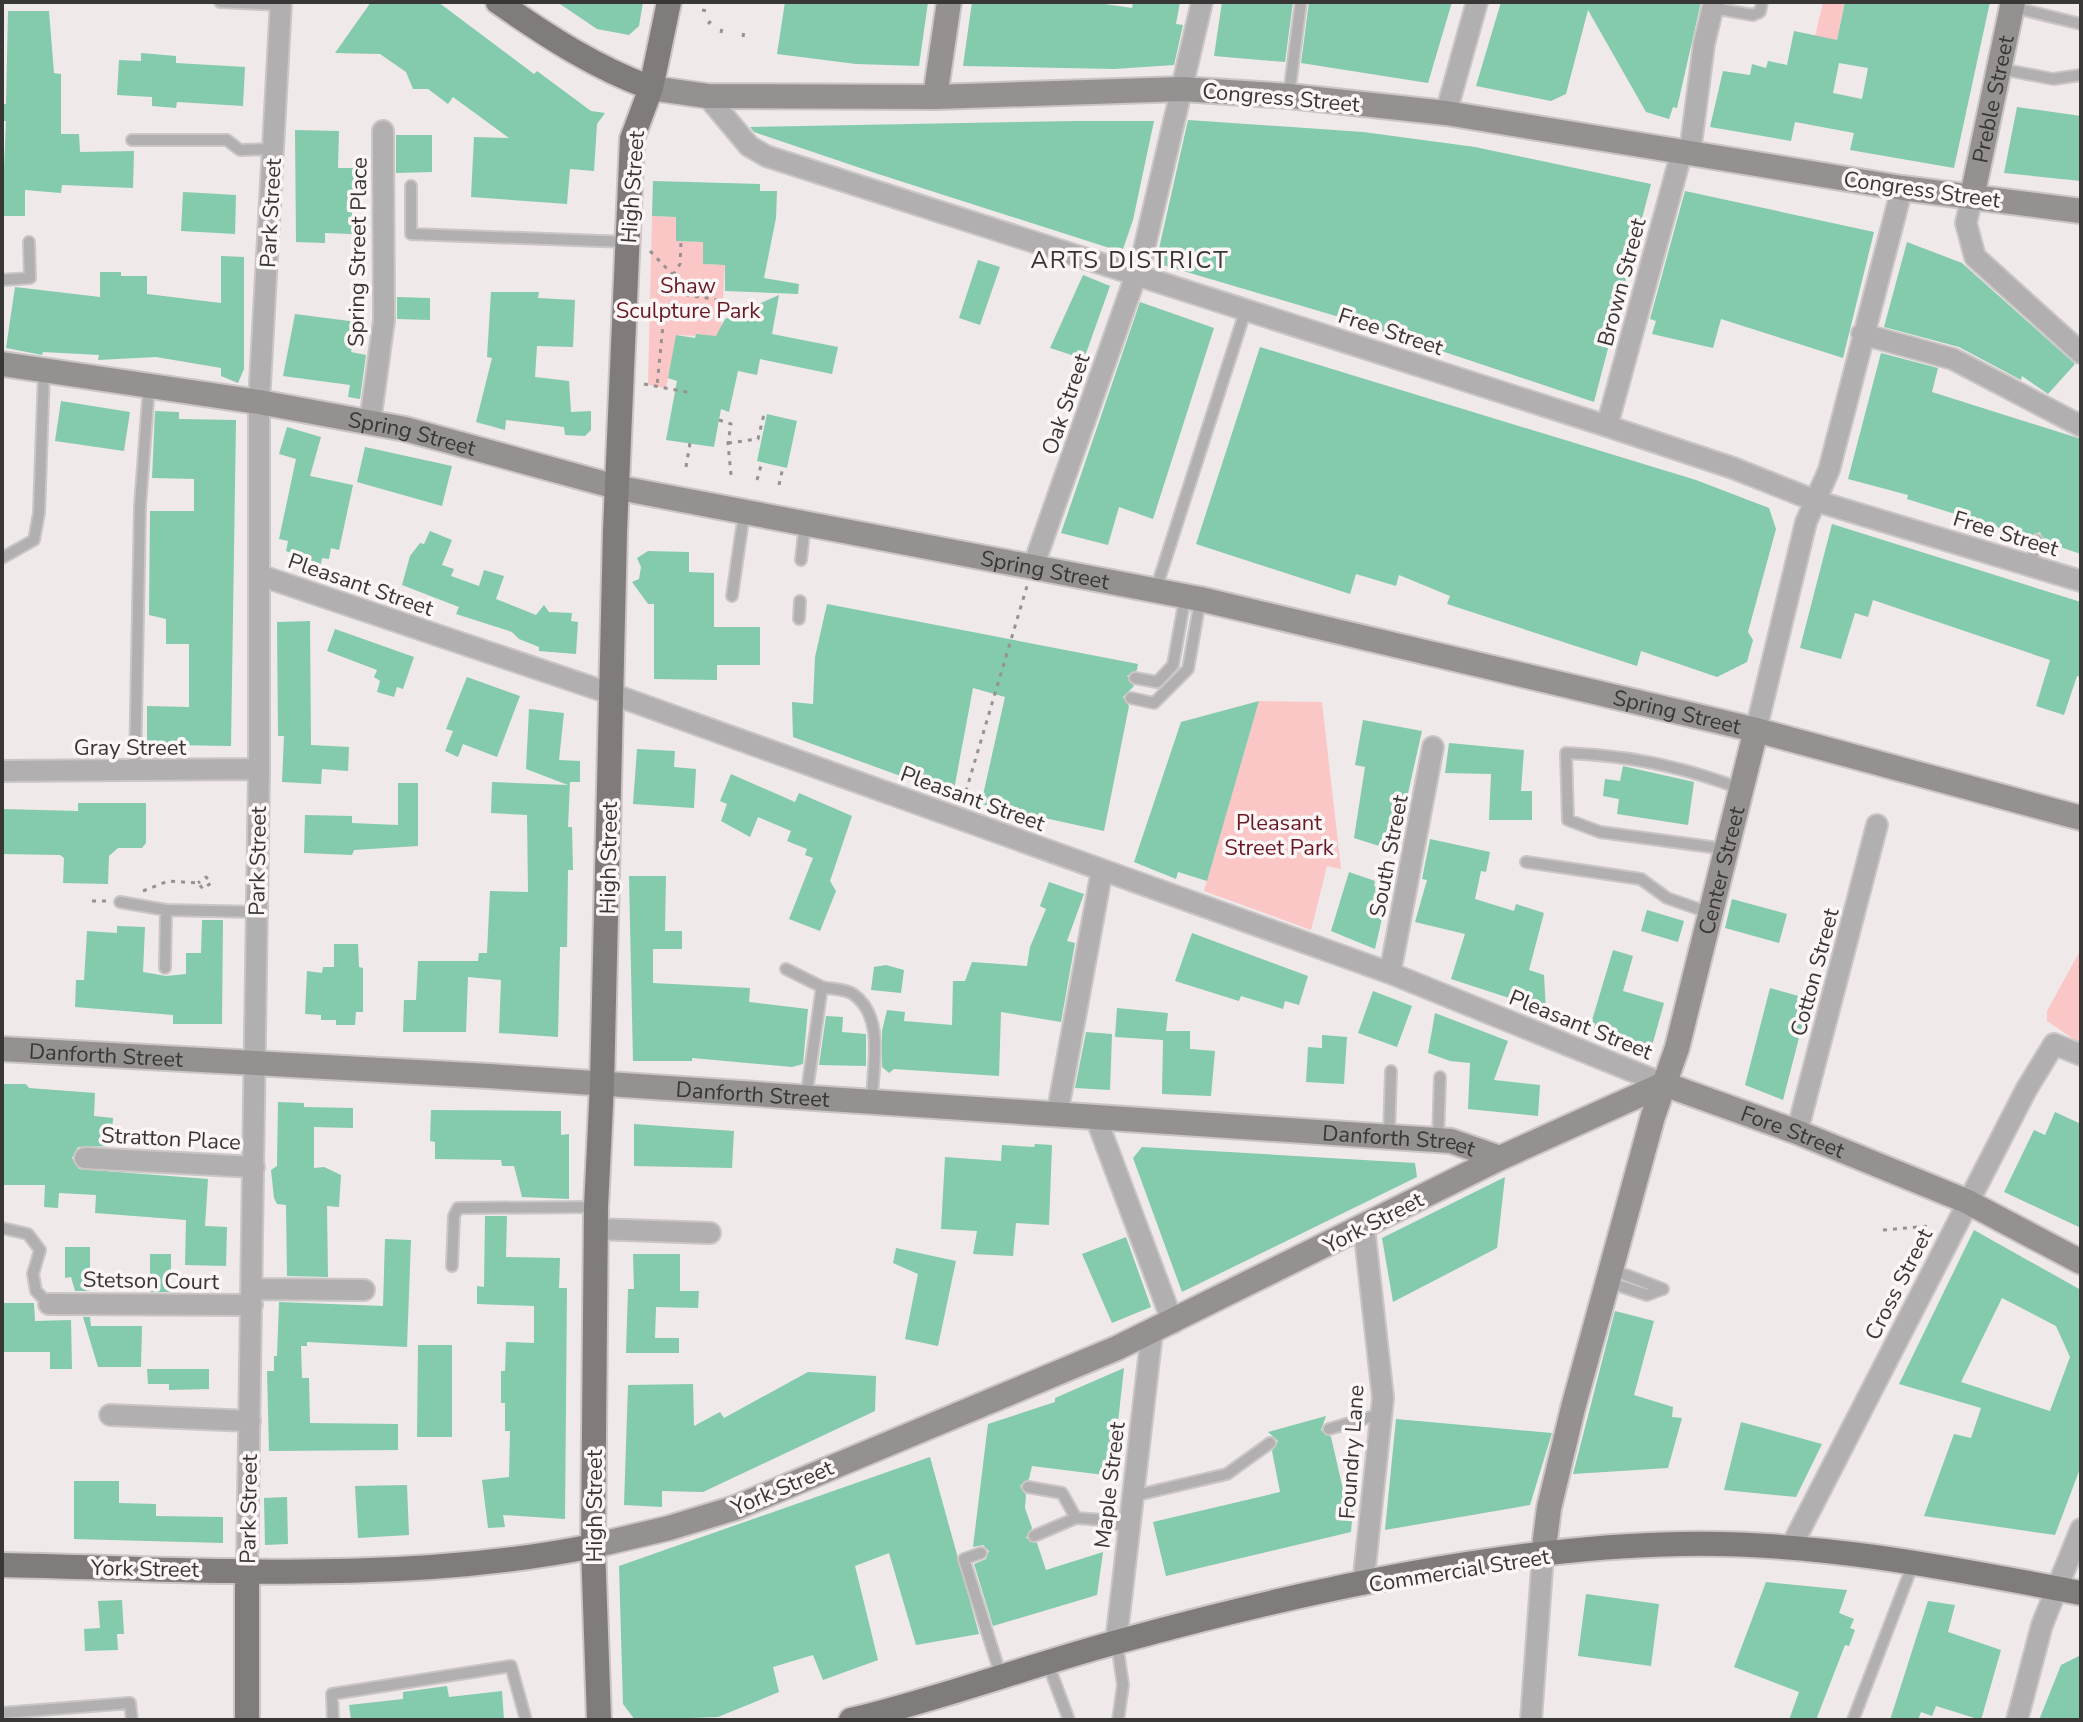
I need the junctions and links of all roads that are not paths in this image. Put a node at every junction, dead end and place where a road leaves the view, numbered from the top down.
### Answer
1 (220, 2) edge
2 (498, 2) edge
3 (669, 2) edge
4 (949, 2) edge
5 (1202, 2) edge
6 (1301, 2) edge
7 (1477, 2) edge
8 (1762, 2) edge
9 (281, 3) edge
10 (2013, 4) edge
11 (1714, 5) edge
12 (2081, 24) edge
13 (1999, 69) junction
14 (2081, 75) edge
15 (651, 88) junction
16 (1182, 89) junction
17 (707, 96) junction
18 (1289, 96) junction
19 (935, 97) junction
20 (1446, 113) junction
21 (383, 131) dead end
22 (132, 140) dead end
23 (273, 149) junction
24 (1686, 152) junction
25 (411, 186) dead end
26 (1902, 188) junction
27 (1972, 197) junction
28 (2081, 211) edge
29 (29, 242) dead end
30 (637, 246) junction
31 (1136, 275) junction
32 (2, 280) edge
33 (1246, 309) junction
34 (1862, 334) junction
35 (2081, 353) edge
36 (2, 364) edge
37 (44, 370) junction
38 (149, 387) junction
39 (259, 402) junction
40 (370, 422) junction
41 (1607, 426) junction
42 (2079, 430) edge
43 (620, 488) junction
44 (1816, 501) junction
45 (744, 512) junction
46 (805, 523) junction
47 (2037, 540) dead end
48 (2, 558) edge
49 (801, 560) dead end
50 (2031, 565) junction
51 (1033, 567) junction
52 (259, 575) junction
53 (2081, 581) edge
54 (1155, 591) junction
55 (732, 596) dead end
56 (1193, 598) junction
57 (800, 601) dead end
58 (799, 619) dead end
59 (1135, 678) dead end
60 (612, 694) junction
61 (1131, 698) dead end
62 (1756, 730) junction
63 (1433, 747) dead end
64 (259, 769) junction
65 (2, 771) edge
66 (135, 772) junction
67 (1741, 789) junction
68 (2081, 818) edge
69 (1877, 825) dead end
70 (1726, 849) junction
71 (1526, 862) dead end
72 (1102, 870) junction
73 (120, 902) dead end
74 (166, 910) junction
75 (257, 912) junction
76 (1710, 913) junction
77 (165, 968) dead end
78 (786, 969) dead end
79 (1390, 973) junction
80 (822, 987) junction
81 (2, 1049) edge
82 (2081, 1055) edge
83 (255, 1062) junction
84 (1391, 1071) dead end
85 (1440, 1077) dead end
86 (1664, 1084) junction
87 (602, 1085) junction
88 (805, 1100) junction
89 (872, 1105) junction
90 (1057, 1115) junction
91 (1096, 1118) junction
92 (1797, 1132) junction
93 (1388, 1137) junction
94 (1438, 1140) junction
95 (85, 1158) dead end
96 (1500, 1158) junction
97 (254, 1167) junction
98 (1966, 1201) junction
99 (596, 1218) junction
100 (1364, 1227) junction
101 (2, 1228) edge
102 (710, 1233) dead end
103 (2081, 1262) edge
104 (452, 1266) dead end
105 (364, 1290) dead end
106 (252, 1297) junction
107 (49, 1304) joint
108 (1163, 1328) junction
109 (1382, 1413) junction
110 (110, 1415) dead end
111 (250, 1421) junction
112 (1329, 1429) dead end
113 (1270, 1443) dead end
114 (1028, 1487) dead end
115 (1131, 1497) junction
116 (1076, 1518) junction
117 (1128, 1528) junction
118 (2081, 1529) edge
119 (1034, 1536) dead end
120 (593, 1546) junction
121 (1790, 1549) junction
122 (981, 1553) dead end
123 (1543, 1555) junction
124 (1913, 1564) junction
125 (2, 1565) edge
126 (247, 1570) junction
127 (1363, 1585) junction
128 (2069, 1591) edge
129 (1116, 1642) junction
130 (1047, 1662) junction
131 (1001, 1676) junction
132 (2, 1713) edge
133 (132, 1720) edge
134 (247, 1720) edge
135 (333, 1720) edge
136 (526, 1720) edge
137 (599, 1720) edge
138 (851, 1720) edge
139 (1069, 1720) edge
140 (1118, 1720) edge
141 (1531, 1720) edge
142 (1853, 1720) edge
143 (2017, 1720) edge

1 - 9 lane
2 - 15 main road, Congress Street
3 - 15 main road, High Street
4 - 19 street
5 - 16 street, Oak Street
6 - 18 lane
7 - 20 street
8 - 11 lane
9 - 23 street, Park Street
10 - 12 lane
10 - 13 street, Preble Street
11 - 24 street, Brown Street
13 - 14 lane
13 - 27 street, Preble Street
15 - 17 street, Congress Street
15 - 30 main road, High Street
16 - 18 street, Congress Street
16 - 19 street, Congress Street
16 - 31 street, Oak Street
17 - 19 street, Congress Street
17 - 31 street, Free Street
18 - 20 street, Congress Street
20 - 24 street, Congress Street
21 - 40 street, Spring Street Place
22 - 23 lane
23 - 39 street, Park Street
24 - 26 street, Congress Street
24 - 41 street, Brown Street
25 - 30 lane
26 - 27 street, Congress Street
26 - 34 street, Center Street
27 - 28 street, Congress Street
27 - 35 street
29 - 32 lane
30 - 43 main road, High Street
31 - 33 street, Free Street
31 - 51 street, Oak Street
33 - 41 street, Free Street
33 - 54 lane
34 - 42 street
34 - 44 street, Center Street
36 - 37 street, Spring Street
37 - 38 street, Spring Street
37 - 48 lane
38 - 39 street, Spring Street
38 - 66 lane
39 - 40 street, Spring Street
39 - 52 street, Park Street
40 - 43 street, Spring Street
41 - 44 street, Free Street
43 - 45 street, Spring Street
43 - 60 main road, High Street
44 - 50 street, Free Street
44 - 62 street, Center Street
45 - 46 street, Spring Street
45 - 55 lane
46 - 49 lane
46 - 51 street, Spring Street
47 - 50 lane
50 - 53 street, Free Street
51 - 54 street, Spring Street
52 - 60 street, Pleasant Street
52 - 64 street, Park Street
54 - 56 street, Spring Street
56 - 59 lane
56 - 61 lane
56 - 62 street, Spring Street
57 - 58 lane
60 - 72 street, Pleasant Street
60 - 87 main road, High Street
62 - 67 street, Center Street
62 - 68 street, Spring Street
63 - 79 street, South Street
64 - 66 street, Gray Street
64 - 75 street, Park Street
65 - 66 street, Gray Street
67 - 70 street, Center Street
67 - 70 lane
69 - 92 street, Cotton Street
70 - 76 street, Center Street
71 - 76 lane
72 - 79 street, Pleasant Street
72 - 90 street
73 - 74 lane
74 - 75 lane
74 - 77 lane
75 - 83 street, Park Street
76 - 86 street, Center Street
78 - 80 lane
79 - 86 street, Pleasant Street
80 - 88 lane
80 - 89 lane
81 - 83 street, Danforth Street
82 - 98 street, Cross Street
83 - 87 street, Danforth Street
83 - 97 street, Park Street
84 - 93 lane
85 - 94 lane
86 - 92 street, Fore Street
86 - 96 street
86 - 123 street, Center Street
87 - 88 street, Danforth Street
87 - 99 main road, High Street
88 - 89 street, Danforth Street
89 - 90 street, Danforth Street
90 - 91 street, Danforth Street
91 - 93 street, Danforth Street
91 - 108 street, Maple Street
92 - 98 street, Fore Street
93 - 94 street, Danforth Street
94 - 96 street, Danforth Street
95 - 97 street, Stratton Place
96 - 100 street, York Street
97 - 106 street, Park Street
98 - 103 street, Fore Street
98 - 121 street, Cross Street
99 - 102 street
99 - 104 lane
99 - 120 main road, High Street
100 - 108 street, York Street
100 - 109 street, Foundry Lane
101 - 107 lane
105 - 106 street, Stetson Court
106 - 107 street, Stetson Court
106 - 111 street, Park Street
108 - 115 street, Maple Street
108 - 120 street, York Street
109 - 112 lane
109 - 127 street, Foundry Lane
110 - 111 street
111 - 126 street, Park Street
113 - 115 lane
114 - 116 lane
115 - 117 street, Maple Street
116 - 117 lane
116 - 119 lane
117 - 129 street, Maple Street
118 - 128 street
120 - 126 main road, York Street
120 - 137 main road, High Street
121 - 123 main road, Commercial Street
121 - 124 main road, Commercial Street
122 - 131 lane
123 - 127 main road, Commercial Street
123 - 141 street
124 - 128 main road, Commercial Street
124 - 142 lane
125 - 126 main road, York Street
126 - 134 main road, Park Street
127 - 129 main road, Commercial Street
128 - 143 street
129 - 130 main road, Commercial Street
129 - 140 lane
130 - 131 main road, Commercial Street
130 - 139 lane
131 - 138 main road, Commercial Street
132 - 133 lane
135 - 136 lane

